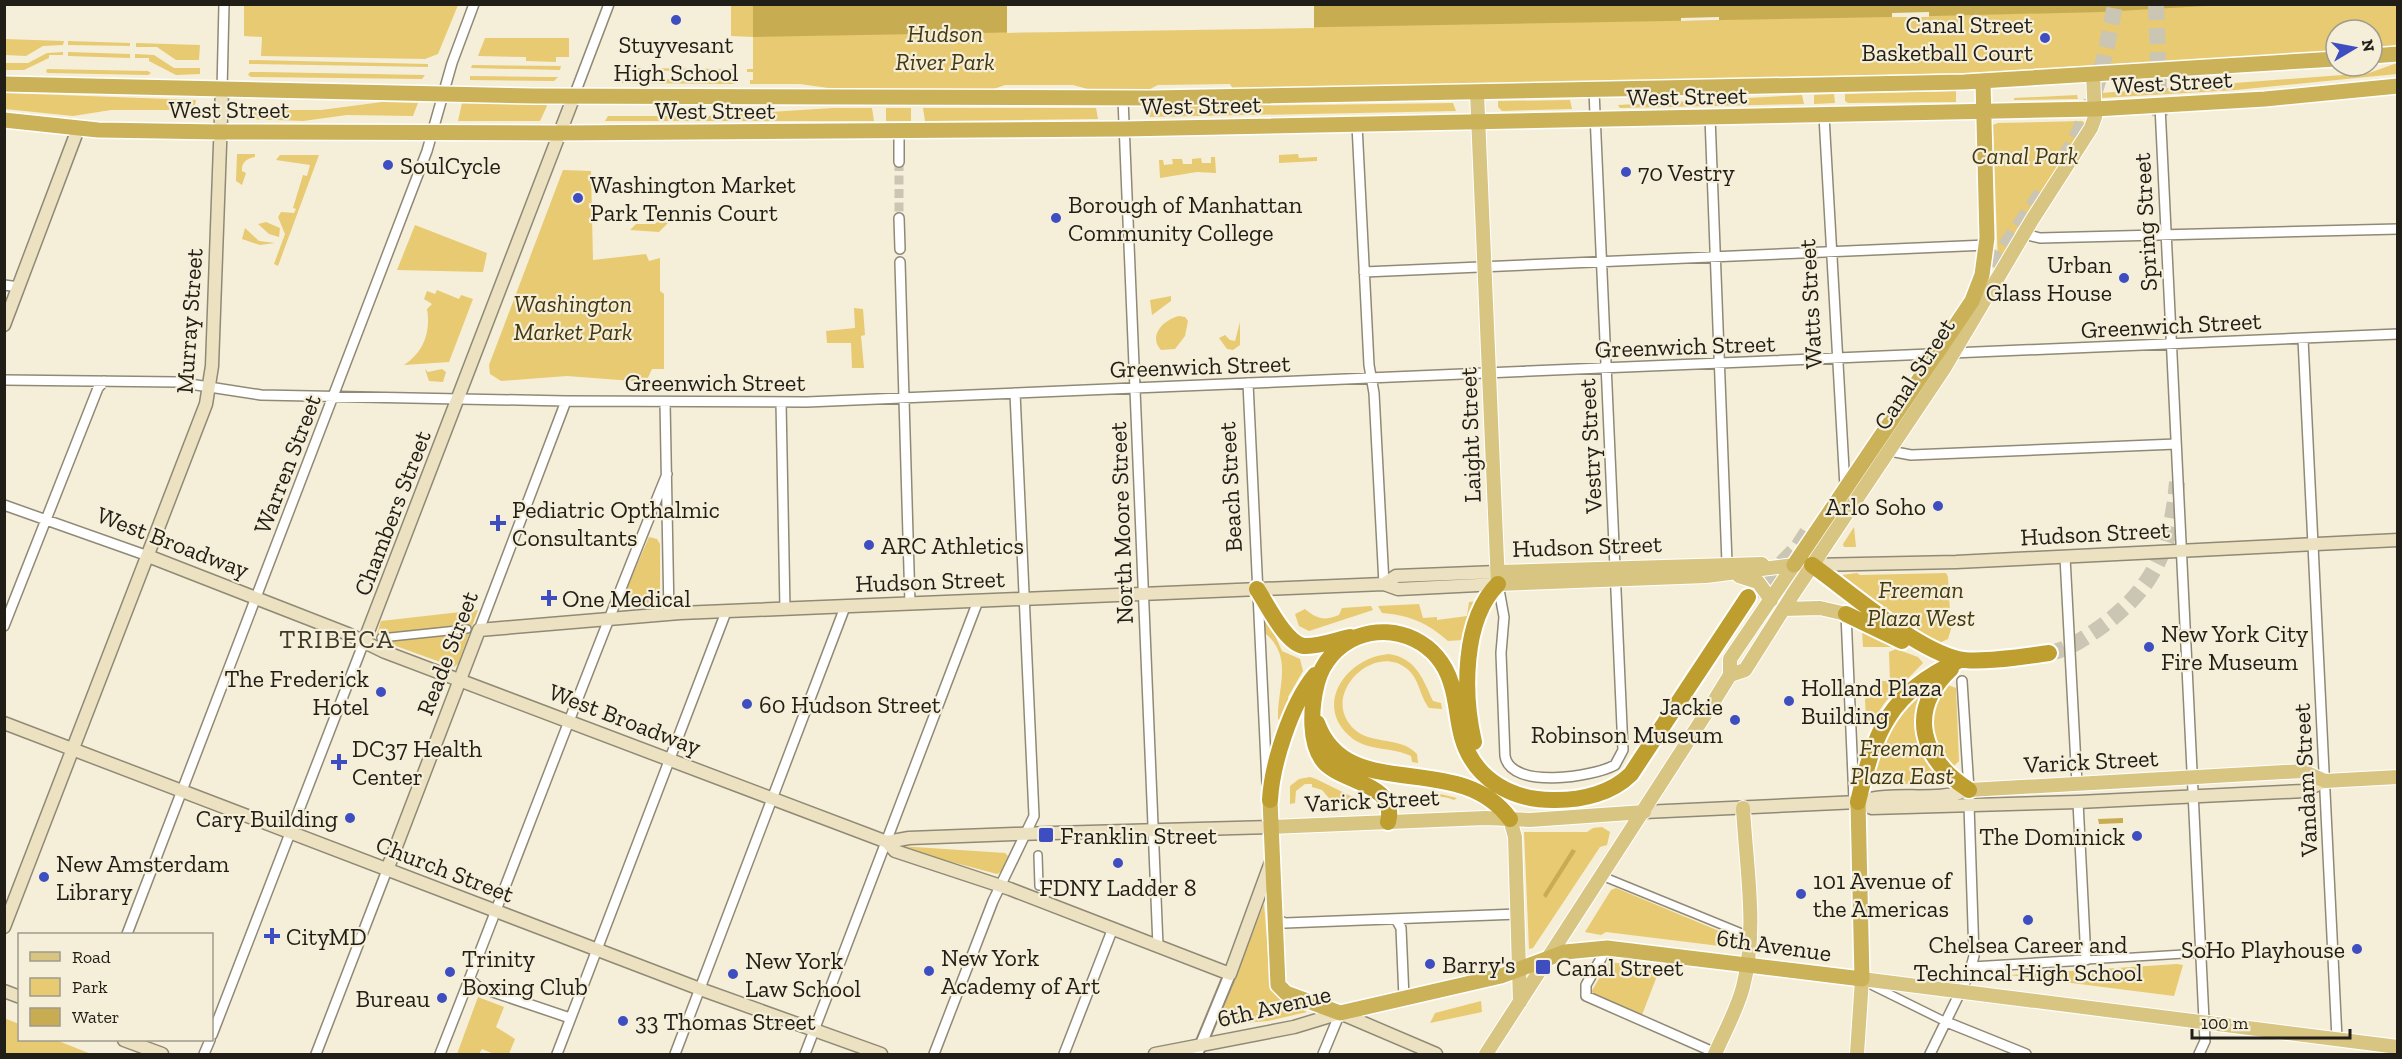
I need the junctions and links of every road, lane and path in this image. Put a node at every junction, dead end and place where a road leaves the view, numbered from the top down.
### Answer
1 (225, 4) edge
2 (474, 4) edge
3 (609, 4) edge
4 (2324, 60) edge
5 (2093, 75) junction
6 (1983, 81) junction
7 (4, 84) edge
8 (2397, 86) edge
9 (222, 90) junction
10 (1594, 91) junction
11 (443, 93) junction
12 (1477, 93) junction
13 (574, 96) junction
14 (1123, 99) junction
15 (2160, 106) junction
16 (2095, 110) junction
17 (1984, 112) junction
18 (1824, 116) junction
19 (1710, 117) junction
20 (4, 120) edge
21 (1595, 120) junction
22 (1478, 122) junction
23 (1357, 125) junction
24 (78, 129) junction
25 (1124, 129) junction
26 (219, 132) junction
27 (433, 132) junction
28 (899, 132) junction
29 (559, 133) junction
30 (899, 162) tunnel mouth
31 (899, 218) tunnel mouth
32 (2397, 229) edge
33 (2024, 234) junction
34 (2165, 235) junction
35 (1987, 244) junction
36 (900, 249) dead end
37 (1830, 251) junction
38 (1715, 256) junction
39 (1601, 261) junction
40 (900, 262) dead end
41 (1485, 267) junction
42 (1364, 272) junction
43 (4, 285) edge
44 (19, 287) junction
45 (4, 325) edge
46 (2397, 334) edge
47 (2303, 339) junction
48 (2171, 345) junction
49 (1937, 355) junction
50 (1953, 355) junction
51 (1836, 358) junction
52 (1719, 364) junction
53 (1605, 369) junction
54 (1490, 373) junction
55 (1372, 378) junction
56 (4, 380) edge
57 (104, 381) junction
58 (1248, 383) junction
59 (209, 387) junction
60 (1135, 388) junction
61 (1015, 393) junction
62 (333, 396) junction
63 (903, 398) junction
64 (459, 399) junction
65 (566, 401) junction
66 (665, 402) junction
67 (781, 402) junction
68 (2176, 444) junction
69 (1890, 451) junction
70 (667, 474) junction
71 (1845, 489) junction
72 (4, 505) edge
73 (45, 519) junction
74 (2397, 540) edge
75 (2313, 544) junction
76 (2181, 550) junction
77 (148, 556) junction
78 (2065, 557) junction
79 (1794, 565) junction
80 (1812, 565) junction
81 (1728, 569) junction
82 (1615, 574) junction
83 (1498, 578) junction
84 (1384, 584) junction
85 (1257, 589) junction
86 (1143, 594) junction
87 (1748, 597) tunnel mouth
88 (256, 599) junction
89 (1025, 599) junction
90 (1771, 600) junction
91 (978, 601) junction
92 (910, 604) junction
93 (845, 607) junction
94 (785, 609) junction
95 (1784, 609) junction
96 (726, 612) junction
97 (669, 614) junction
98 (1846, 614) junction
99 (608, 618) junction
100 (4, 626) edge
101 (473, 629) junction
102 (1369, 633) junction
103 (381, 638) dead end
104 (364, 642) junction
105 (2049, 653) tunnel mouth
106 (1942, 654) junction
107 (1960, 660) junction
108 (1323, 666) junction
109 (1730, 675) junction
110 (459, 680) junction
111 (1962, 681) dead end
112 (1314, 704) junction
113 (570, 722) junction
114 (4, 723) edge
115 (75, 750) junction
116 (669, 759) junction
117 (1514, 772) joint
118 (2397, 777) edge
119 (2192, 778) junction
120 (1488, 779) junction
121 (2325, 781) junction
122 (2077, 784) junction
123 (182, 791) junction
124 (1969, 798) junction
125 (2193, 798) junction
126 (773, 799) junction
127 (1270, 800) junction
128 (1856, 802) junction
129 (2078, 802) junction
130 (1743, 808) junction
131 (1644, 812) junction
132 (1510, 819) junction
133 (1388, 822) junction
134 (1271, 827) junction
135 (1153, 831) junction
136 (291, 833) junction
137 (1026, 833) junction
138 (887, 842) junction
139 (1038, 855) dead end
140 (1272, 858) junction
141 (387, 870) junction
142 (1602, 876) junction
143 (1000, 886) junction
144 (1039, 886) dead end
145 (496, 912) junction
146 (1518, 914) junction
147 (1275, 918) junction
148 (1396, 919) junction
149 (4, 927) edge
150 (1113, 928) junction
151 (128, 933) edge
152 (1749, 936) junction
153 (1158, 946) junction
154 (1607, 948) junction
155 (596, 950) junction
156 (2200, 953) junction
157 (1548, 959) junction
158 (2086, 960) junction
159 (1747, 963) junction
160 (1972, 967) junction
161 (1520, 970) junction
162 (1230, 974) junction
163 (470, 979) junction
164 (1862, 979) junction
165 (700, 989) junction
166 (1960, 992) junction
167 (1404, 999) junction
168 (1520, 1002) junction
169 (1340, 1013) junction
170 (570, 1018) junction
171 (1944, 1021) junction
172 (2204, 1022) junction
173 (213, 1032) edge
174 (813, 1032) junction
175 (2337, 1039) junction
176 (127, 1041) edge
177 (2397, 1047) edge
178 (1199, 1050) edge
179 (868, 1052) edge
180 (162, 1054) edge
181 (316, 1054) edge
182 (440, 1054) edge
183 (556, 1054) edge
184 (675, 1054) edge
185 (805, 1054) edge
186 (881, 1054) edge
187 (934, 1054) edge
188 (1064, 1054) edge
189 (1155, 1054) edge
190 (1323, 1054) edge
191 (1436, 1054) edge
192 (1486, 1054) edge
193 (1716, 1054) edge
194 (1857, 1054) edge
195 (1930, 1054) edge
196 (2026, 1054) edge
197 (2199, 1054) edge

1 - 9 street, Murray Street
2 - 11 street, Warren Street
3 - 13 street, Chambers Street
4 - 5 highway, West Street
5 - 6 highway, West Street
5 - 16 main road, Canal Street
6 - 10 highway, West Street
6 - 17 highway, Canal Street
7 - 9 highway, West Street
8 - 15 highway, West Street
9 - 11 highway, West Street
9 - 26 main road, Murray Street
10 - 12 highway, West Street
10 - 21 street, Vestry Street
11 - 13 highway, West Street
11 - 27 street, Warren Street
12 - 14 highway, West Street
12 - 22 main road, Laight Street
13 - 14 highway, West Street
13 - 29 main road, Chambers Street
14 - 25 street, North Moore Street
15 - 16 highway, West Street
15 - 34 street, Spring Street
16 - 17 highway, West Street
16 - 33 main road, Canal Street
17 - 18 highway, West Street
17 - 35 highway, Canal Street
18 - 19 highway, West Street
18 - 37 street, Watts Street
19 - 21 highway, West Street
19 - 38 street
20 - 24 highway, West Street
21 - 22 highway, West Street
21 - 39 street, Vestry Street
22 - 23 highway, West Street
22 - 41 main road, Laight Street
23 - 25 highway, West Street
23 - 42 street
24 - 26 highway, West Street
24 - 44 main road
25 - 28 highway, West Street
25 - 60 street, North Moore Street
26 - 27 highway, West Street
26 - 59 main road, Murray Street
27 - 29 highway, West Street
27 - 62 street, Warren Street
28 - 29 highway, West Street
28 - 30 street
29 - 64 main road, Chambers Street
31 - 36 street
32 - 34 street
33 - 34 street
33 - 50 main road, Canal Street
34 - 48 street, Spring Street
35 - 37 street
35 - 49 highway, Canal Street
37 - 38 street
37 - 51 street, Watts Street
38 - 39 street
38 - 52 street
39 - 41 street
39 - 53 street, Vestry Street
40 - 63 street
41 - 42 street
41 - 54 main road, Laight Street
42 - 55 street
43 - 44 street
44 - 45 main road
46 - 47 street, Greenwich Street
47 - 48 street, Greenwich Street
47 - 75 street, Vandam Street
48 - 50 street, Greenwich Street
48 - 68 street, Spring Street
49 - 50 street, Greenwich Street
49 - 51 street, Greenwich Street
49 - 71 highway, Canal Street
50 - 69 main road, Canal Street
51 - 52 street, Greenwich Street
51 - 71 street, Watts Street
52 - 53 street, Greenwich Street
52 - 81 street
53 - 54 street, Greenwich Street
53 - 82 street, Vestry Street
54 - 55 street, Greenwich Street
54 - 83 main road, Laight Street
55 - 58 street, Greenwich Street
55 - 84 street
56 - 57 street, Greenwich Street
57 - 59 street, Greenwich Street
57 - 73 street
58 - 60 street, Greenwich Street
58 - 85 street, Beach Street
59 - 62 street, Greenwich Street
59 - 77 main road, Murray Street
60 - 61 street, Greenwich Street
60 - 86 street, North Moore Street
61 - 63 street, Greenwich Street
61 - 89 street
62 - 64 street, Greenwich Street
62 - 88 street, Warren Street
63 - 67 street, Greenwich Street
63 - 92 street
64 - 65 street, Greenwich Street
64 - 104 main road, Chambers Street
65 - 66 street, Greenwich Street
65 - 101 street, Reade Street
66 - 67 street, Greenwich Street
66 - 70 street
67 - 94 street
68 - 69 street
68 - 76 street, Spring Street
69 - 80 main road, Canal Street
70 - 97 street
70 - 99 street
71 - 79 highway, Canal Street
72 - 73 street, West Broadway
73 - 77 street, West Broadway
73 - 100 street
74 - 75 main road, Hudson Street
75 - 76 main road, Hudson Street
75 - 121 street, Vandam Street
76 - 78 main road, Hudson Street
76 - 119 street, Spring Street
77 - 88 main road, West Broadway
77 - 115 main road, Murray Street
78 - 80 main road, Hudson Street
78 - 122 street
79 - 80 main road, Hudson Street
79 - 81 main road, Hudson Street
79 - 90 main road, Canal Street
80 - 95 main road, Canal Street
80 - 106 highway
81 - 82 main road, Hudson Street
81 - 90 main road
82 - 83 main road, Hudson Street
82 - 117 street, Vestry Street
83 - 84 main road, Hudson Street
83 - 117 street, Laight Street
83 - 120 highway
84 - 85 main road, Hudson Street
85 - 86 main road, Hudson Street
85 - 102 highway
85 - 127 street, Beach Street
86 - 89 main road, Hudson Street
86 - 135 street, North Moore Street
87 - 120 highway
88 - 104 main road, West Broadway
88 - 123 street, Warren Street
89 - 91 main road, Hudson Street
89 - 137 street
90 - 109 main road, Canal Street
91 - 92 main road, Hudson Street
91 - 138 street
92 - 93 main road, Hudson Street
93 - 94 main road, Hudson Street
93 - 126 street
94 - 96 main road, Hudson Street
95 - 98 main road
95 - 109 main road, Canal Street
96 - 97 main road, Hudson Street
96 - 116 street
97 - 99 main road, Hudson Street
98 - 106 highway
98 - 128 street
99 - 101 main road, Hudson Street
99 - 113 street
101 - 103 street, Hudson Street
101 - 110 main road, Reade Street
102 - 108 highway
102 - 120 highway
104 - 110 main road, West Broadway
104 - 136 street, Chambers Street
105 - 107 highway
106 - 107 highway
107 - 124 highway
107 - 128 highway
108 - 112 highway
108 - 127 highway
109 - 131 main road, Canal Street
110 - 113 main road, West Broadway
110 - 141 main road, Reade Street
111 - 124 street
112 - 132 highway
112 - 133 highway
113 - 116 main road, West Broadway
113 - 145 street
114 - 115 main road, Church Street
115 - 123 main road, Church Street
115 - 149 main road, Murray Street
116 - 126 main road, West Broadway
116 - 155 street
118 - 121 main road, Varick Street
119 - 121 main road, Varick Street
119 - 122 main road, Varick Street
119 - 125 street, Spring Street
121 - 125 main road, Varick Street
121 - 175 street, Vandam Street
122 - 124 main road, Varick Street
123 - 136 main road, Church Street
123 - 151 street, Warren Street
124 - 128 main road, Varick Street
124 - 129 main road, Varick Street
124 - 160 street
125 - 129 main road, Varick Street
125 - 156 street, Spring Street
126 - 138 main road, West Broadway
126 - 165 street
127 - 134 highway
128 - 130 main road, Varick Street
128 - 164 highway
129 - 158 street
130 - 131 main road, Varick Street
130 - 152 main road
131 - 132 main road, Varick Street
131 - 142 main road, Canal Street
132 - 133 main road, Varick Street
132 - 146 main road
133 - 134 main road, Varick Street
134 - 135 main road, Varick Street
134 - 140 highway
135 - 137 main road, Varick Street
135 - 153 street, North Moore Street
136 - 141 main road, Church Street
136 - 173 street, Chambers Street
137 - 138 main road, Varick Street
137 - 143 street
138 - 143 main road, West Broadway
138 - 174 street
139 - 144 street
140 - 147 highway
140 - 162 main road
141 - 145 main road, Church Street
141 - 181 street, Reade Street
142 - 152 street
142 - 157 main road, Canal Street
143 - 150 main road, West Broadway
143 - 187 street
145 - 155 main road, Church Street
145 - 163 street
146 - 148 street
146 - 161 main road
147 - 148 street
147 - 169 highway
148 - 167 street
150 - 153 main road, West Broadway
150 - 188 street
152 - 159 main road
153 - 162 main road, West Broadway
154 - 157 highway, 6th Avenue
154 - 159 highway, 6th Avenue
154 - 193 street
155 - 165 main road, Church Street
155 - 170 street
156 - 158 street
156 - 172 street, Spring Street
157 - 161 highway, 6th Avenue
157 - 168 main road, Canal Street
158 - 160 street
159 - 164 highway, 6th Avenue
159 - 193 main road
160 - 166 street
161 - 167 highway, 6th Avenue
161 - 168 main road
162 - 178 street
163 - 170 street
163 - 182 street
164 - 166 main road, 6th Avenue
164 - 171 street
164 - 194 main road
165 - 174 main road, Church Street
165 - 184 street
166 - 171 street
166 - 172 main road, 6th Avenue
167 - 169 highway, 6th Avenue
168 - 192 main road, Canal Street
169 - 178 main road, 6th Avenue
169 - 190 street
169 - 191 main road
170 - 183 street
171 - 195 street
171 - 196 street
172 - 175 main road, 6th Avenue
172 - 197 street, Spring Street
174 - 179 main road, Church Street
174 - 185 street
175 - 177 main road, 6th Avenue
176 - 180 main road
178 - 189 main road, 6th Avenue
179 - 186 main road

